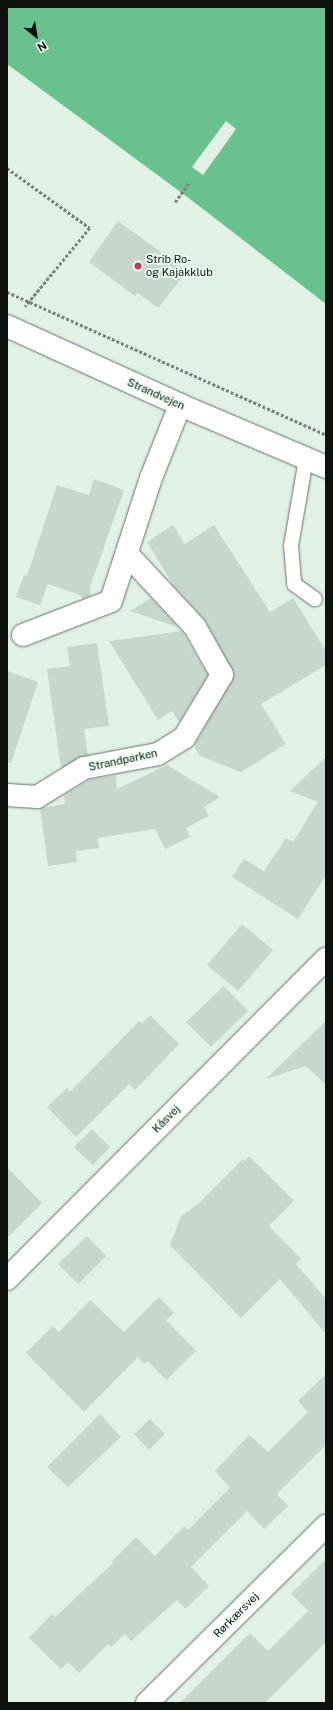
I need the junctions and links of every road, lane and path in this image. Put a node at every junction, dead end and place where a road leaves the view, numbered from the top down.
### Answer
1 (7, 168) edge
2 (188, 183) dead end
3 (176, 202) dead end
4 (7, 292) edge
5 (27, 302) junction
6 (7, 326) edge
7 (180, 406) junction
8 (326, 435) edge
9 (306, 459) junction
10 (326, 467) edge
11 (128, 556) junction
12 (315, 599) dead end
13 (22, 635) dead end
14 (7, 795) edge
15 (326, 959) edge
16 (7, 1279) edge
17 (326, 1526) edge
18 (147, 1703) edge

1 - 5 path
2 - 3 path
4 - 5 path
5 - 8 path
6 - 7 street, Strandvejen
7 - 9 street, Strandvejen
7 - 11 street
9 - 10 street, Strandvejen
9 - 12 lane
11 - 13 street
11 - 14 street, Strandparken
15 - 16 street, Kåsvej
17 - 18 street, Rørkærsvej

